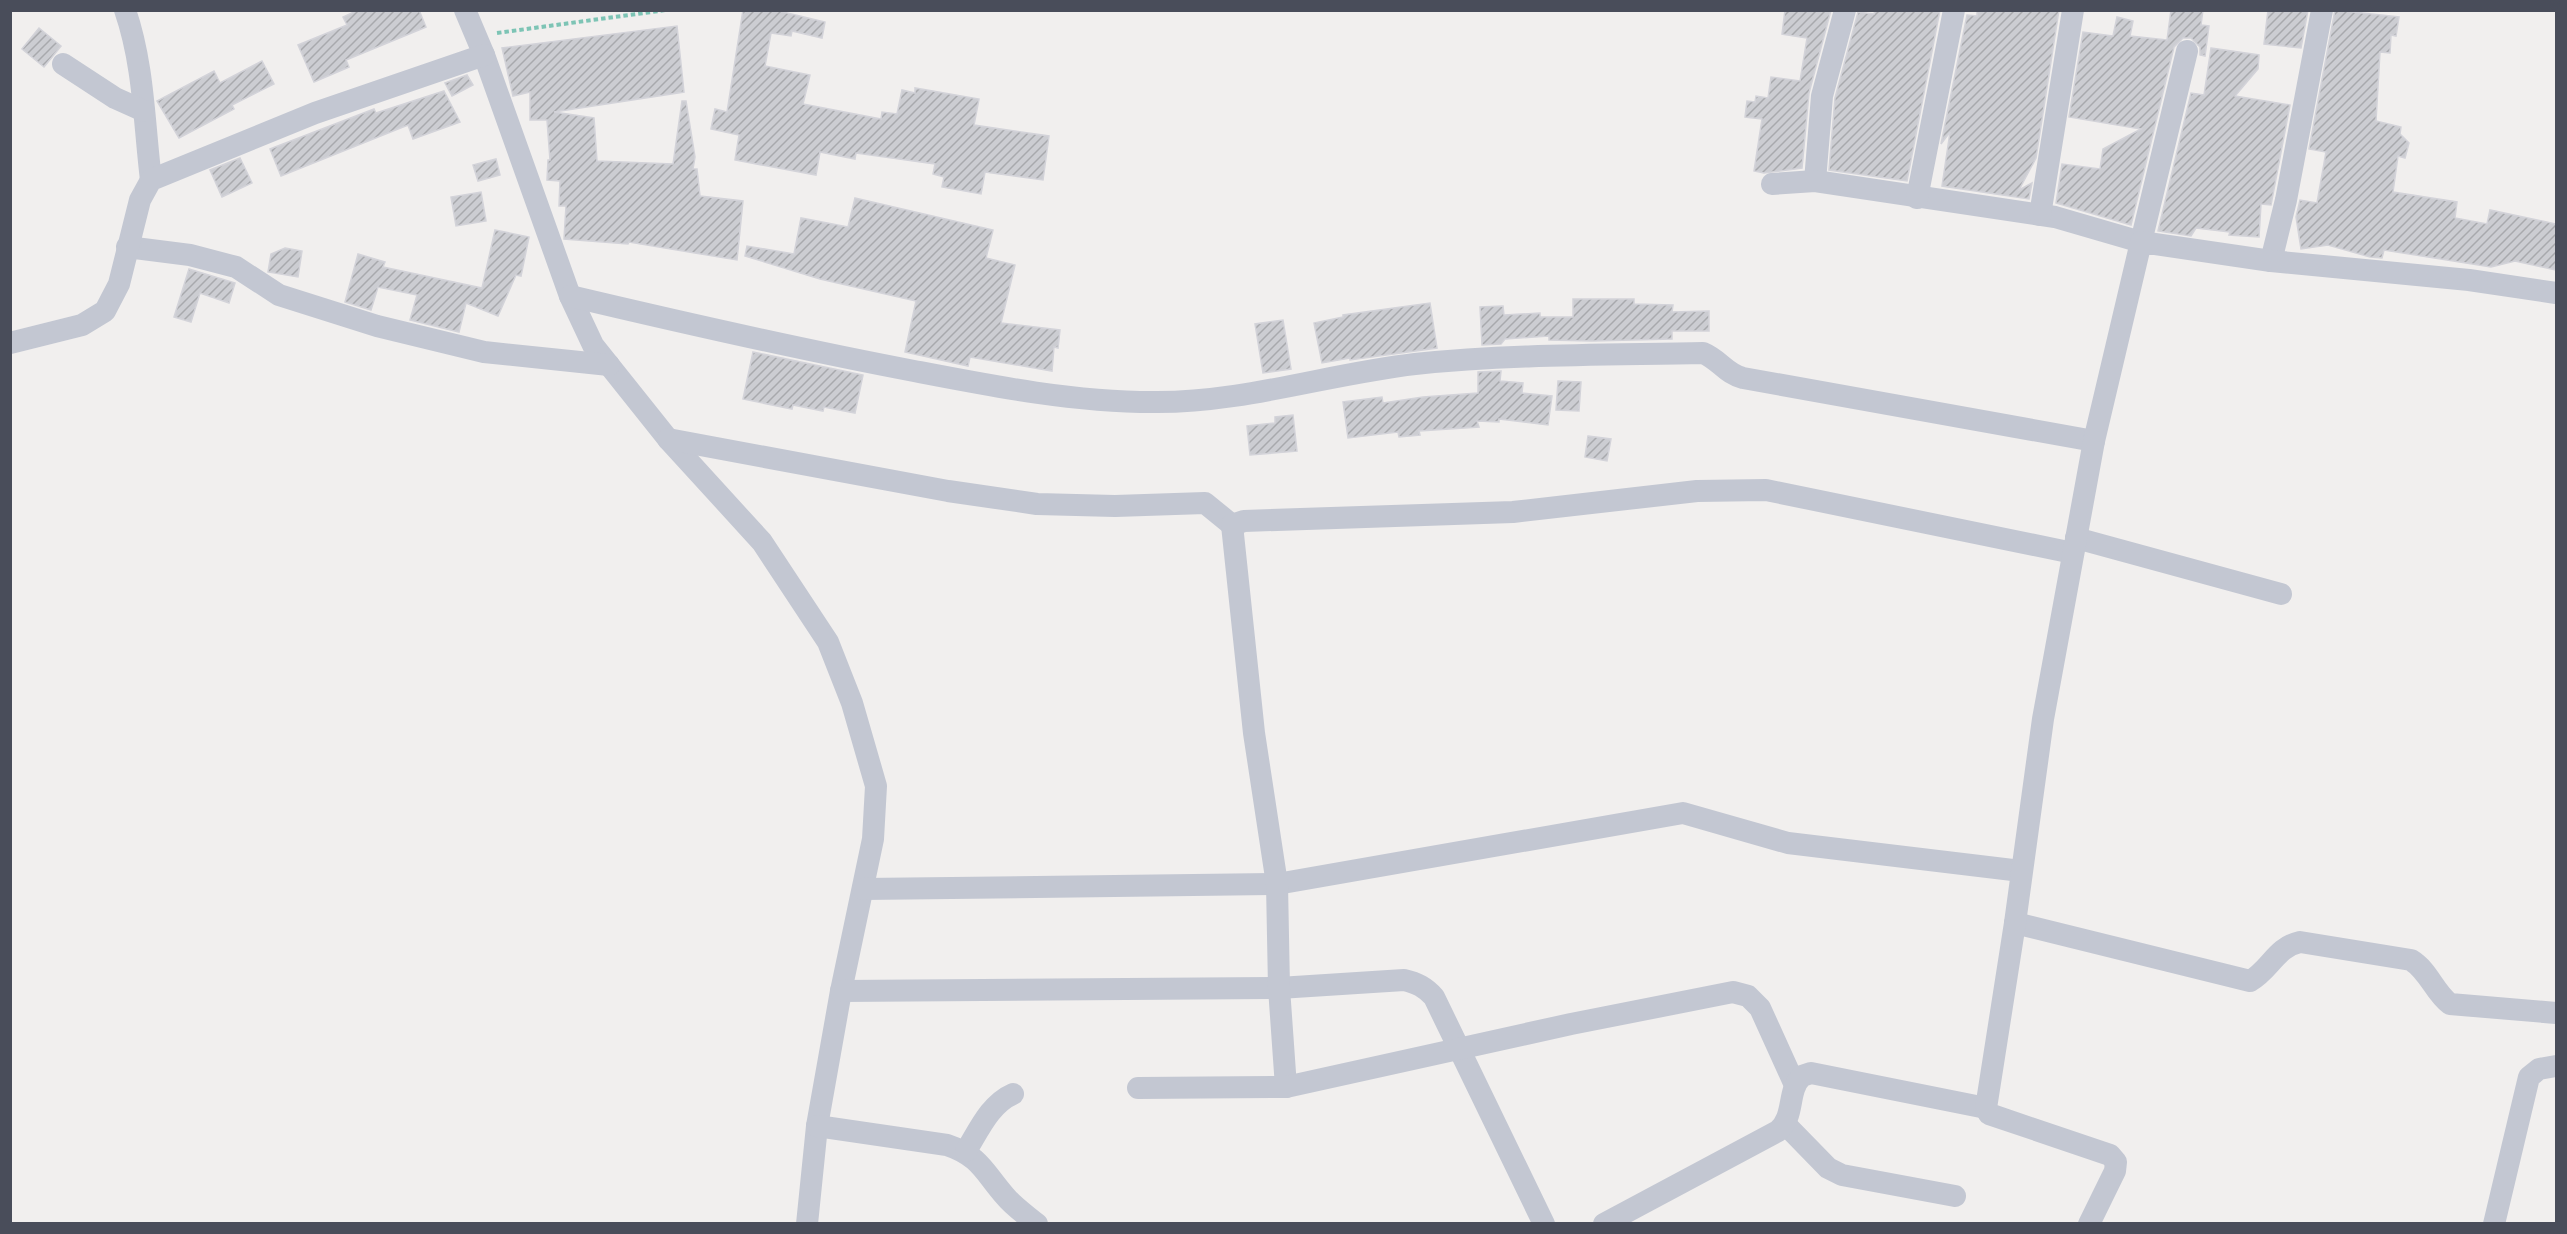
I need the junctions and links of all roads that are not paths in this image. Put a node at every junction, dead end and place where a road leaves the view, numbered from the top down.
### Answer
1 (126, 10) edge
2 (465, 10) edge
3 (1845, 10) edge
4 (1954, 10) edge
5 (2073, 10) edge
6 (2322, 10) edge
7 (480, 46) junction
8 (2187, 51) dead end
9 (63, 64) dead end
10 (144, 111) junction
11 (151, 180) junction
12 (1815, 181) junction
13 (1772, 184) dead end
14 (1917, 198) junction
15 (2040, 215) junction
16 (2141, 242) junction
17 (128, 247) junction
18 (2271, 261) junction
19 (2556, 293) edge
20 (570, 296) junction
21 (10, 343) edge
22 (609, 364) junction
23 (668, 439) junction
24 (2094, 441) junction
25 (1232, 525) junction
26 (2075, 545) junction
27 (2281, 594) dead end
28 (2021, 872) junction
29 (1277, 884) junction
30 (863, 890) junction
31 (2016, 923) junction
32 (1279, 988) junction
33 (841, 991) junction
34 (2556, 1013) edge
35 (1462, 1049) junction
36 (2556, 1066) edge
37 (1794, 1083) junction
38 (1286, 1087) junction
39 (1138, 1088) dead end
40 (1013, 1094) dead end
41 (1986, 1108) junction
42 (1785, 1124) junction
43 (817, 1126) junction
44 (966, 1151) junction
45 (1955, 1196) dead end
46 (807, 1224) edge
47 (1037, 1224) edge
48 (1544, 1224) edge
49 (1604, 1224) edge
50 (2089, 1224) edge
51 (2494, 1224) edge

1 - 10 street
2 - 7 street
3 - 12 street
4 - 14 street
5 - 15 street
6 - 18 street
7 - 11 street
7 - 20 street
8 - 16 street
9 - 10 street
10 - 11 street
11 - 17 street
12 - 13 street
12 - 14 street
14 - 15 street
15 - 16 street
16 - 18 street
16 - 24 street
17 - 21 street
17 - 22 street
18 - 19 street
20 - 22 street
20 - 24 street
22 - 23 street
23 - 25 street
23 - 30 street
24 - 26 street
25 - 26 street
25 - 29 street
26 - 27 street
26 - 28 street
28 - 29 street
28 - 31 street
29 - 30 street
29 - 32 street
30 - 33 street
31 - 34 street
31 - 41 street
32 - 33 street
32 - 35 street
32 - 38 street
33 - 43 street
35 - 37 street
35 - 38 street
35 - 48 street
36 - 51 street
37 - 41 street
37 - 42 street
38 - 39 street
40 - 44 street
41 - 50 street
42 - 45 street
42 - 49 street
43 - 44 street
43 - 46 street
44 - 47 street

